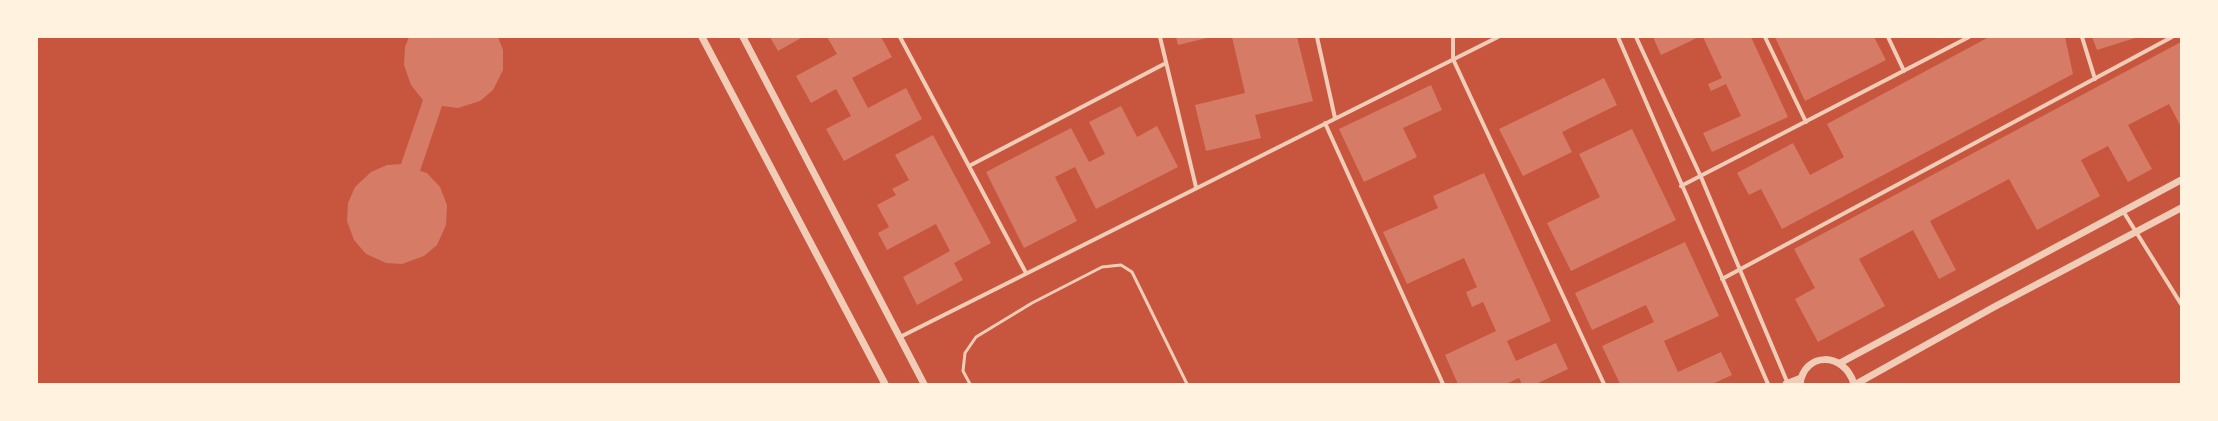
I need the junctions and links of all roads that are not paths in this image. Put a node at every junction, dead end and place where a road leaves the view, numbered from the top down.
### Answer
1 (702, 37) edge
2 (743, 37) edge
3 (900, 37) edge
4 (1160, 37) edge
5 (1317, 37) edge
6 (1453, 37) edge
7 (1498, 37) edge
8 (1618, 37) edge
9 (1636, 37) edge
10 (1765, 37) edge
11 (1888, 37) edge
12 (1969, 37) edge
13 (2082, 37) edge
14 (2172, 37) edge
15 (1453, 59) junction
16 (1166, 63) junction
17 (1904, 71) junction
18 (2095, 79) junction
19 (1335, 118) junction
20 (1806, 122) junction
21 (1325, 123) junction
22 (969, 166) junction
23 (1702, 177) junction
24 (2181, 180) edge
25 (1681, 186) junction
26 (1196, 187) junction
27 (2181, 208) edge
28 (2123, 211) junction
29 (2136, 232) junction
30 (1740, 269) junction
31 (1026, 274) junction
32 (1722, 279) junction
33 (2181, 304) edge
34 (900, 337) junction
35 (1840, 363) junction
36 (1800, 381) edge
37 (884, 384) edge
38 (924, 384) edge
39 (970, 384) edge
40 (1187, 384) edge
41 (1443, 384) edge
42 (1604, 384) edge
43 (1768, 384) edge
44 (1787, 384) edge
45 (1855, 384) edge

1 - 37 street
2 - 34 street
3 - 22 street
4 - 16 street
5 - 19 street
6 - 15 street
7 - 15 street
8 - 25 street
9 - 23 street
10 - 20 street
11 - 17 street
12 - 17 street
13 - 18 street
14 - 18 street
15 - 19 street
15 - 42 street
16 - 22 street
16 - 26 street
17 - 20 street
18 - 30 street
19 - 21 street
20 - 23 street
21 - 26 street
21 - 41 street
22 - 31 street
23 - 25 street
23 - 30 street
24 - 28 street
25 - 32 street
26 - 31 street
27 - 29 street
28 - 29 street
28 - 35 street
29 - 33 street
29 - 45 street
30 - 32 street
30 - 44 street
31 - 34 street
32 - 43 street
34 - 38 street
35 - 36 street
35 - 45 street
36 - 44 street
39 - 40 lane

